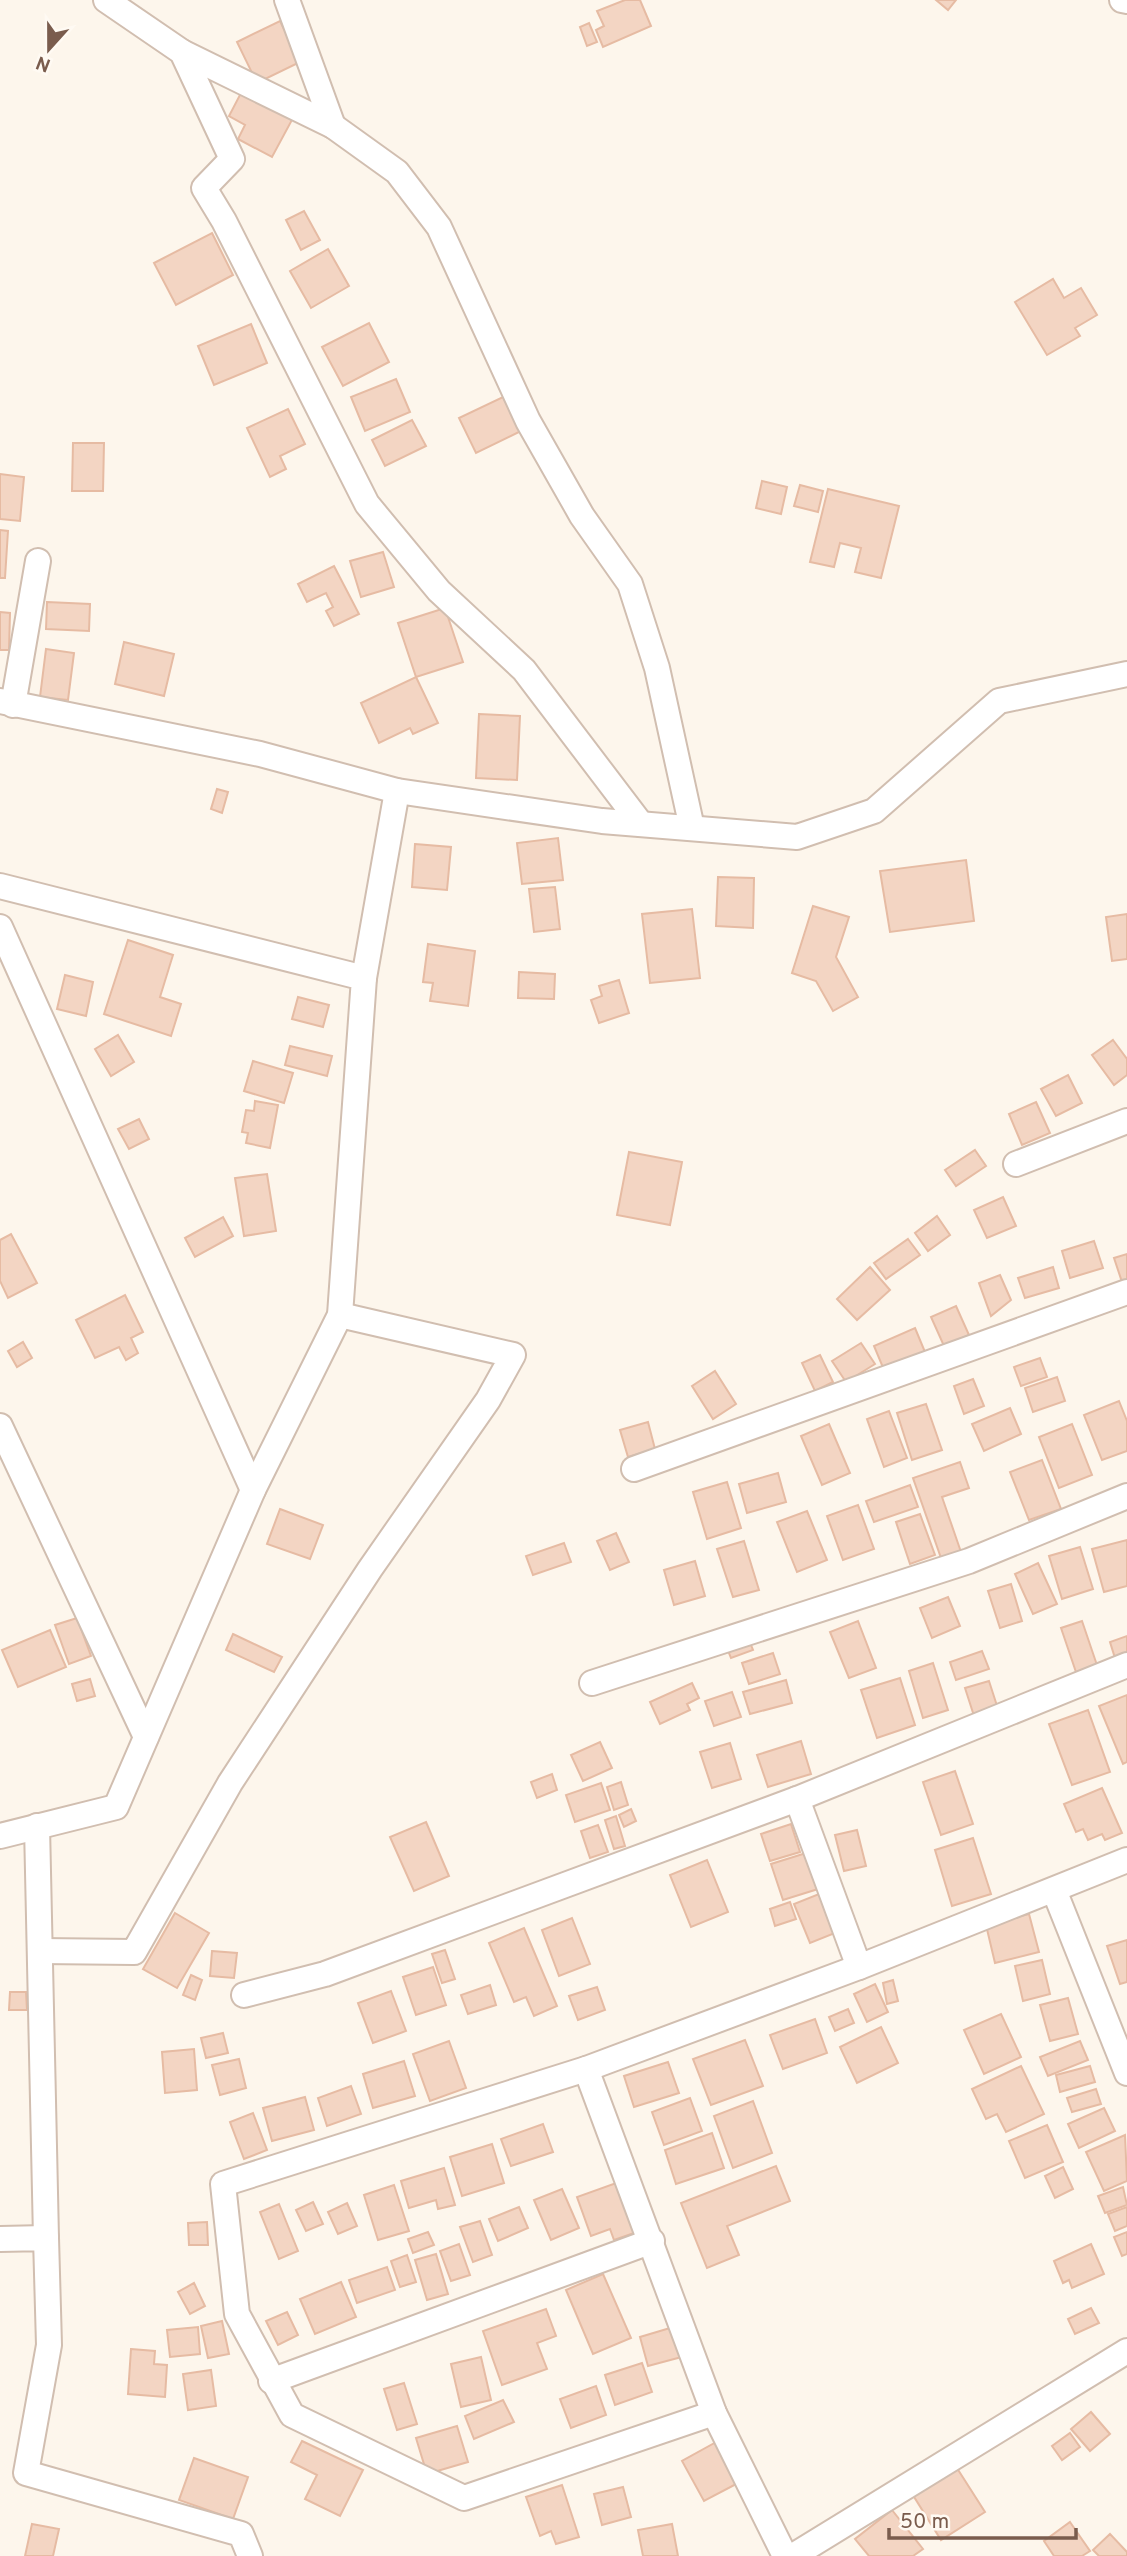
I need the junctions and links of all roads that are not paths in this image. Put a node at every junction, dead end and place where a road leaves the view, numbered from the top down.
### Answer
1 (106, 0) edge
2 (287, 0) edge
3 (182, 52) junction
4 (333, 126) junction
5 (38, 561) dead end
6 (1127, 674) edge
7 (6, 703) edge
8 (397, 791) junction
9 (641, 824) junction
10 (692, 828) junction
11 (0, 886) edge
12 (0, 927) edge
13 (364, 978) junction
14 (1127, 1121) edge
15 (1016, 1164) dead end
16 (1127, 1292) edge
17 (340, 1315) junction
18 (0, 1426) edge
19 (634, 1469) dead end
20 (253, 1490) junction
21 (1127, 1496) edge
22 (1127, 1665) edge
23 (592, 1682) dead end
24 (146, 1737) junction
25 (797, 1799) junction
26 (37, 1826) junction
27 (0, 1836) edge
28 (1127, 1860) edge
29 (1054, 1890) junction
30 (40, 1951) junction
31 (859, 1967) junction
32 (244, 1995) dead end
33 (586, 2069) junction
34 (1127, 2073) edge
35 (47, 2238) junction
36 (0, 2239) edge
37 (652, 2241) junction
38 (1127, 2351) edge
39 (271, 2381) junction
40 (714, 2413) junction
41 (250, 2556) edge
42 (785, 2556) edge
43 (793, 2556) edge

1 - 3 street
2 - 4 street
3 - 4 street
3 - 9 street
4 - 10 street
5 - 7 street
6 - 10 street
7 - 8 street
8 - 9 street
8 - 13 street
9 - 10 street
11 - 13 street
12 - 20 street
13 - 17 street
14 - 15 street
16 - 19 street
17 - 20 street
17 - 30 street
18 - 24 street
20 - 24 street
21 - 23 street
22 - 25 street
24 - 26 street
25 - 31 street
25 - 32 street
26 - 27 street
26 - 30 street
28 - 29 street
29 - 31 street
29 - 34 street
30 - 35 street
31 - 33 street
33 - 37 street
33 - 39 street
35 - 36 street
35 - 41 street
37 - 39 street
37 - 40 street
38 - 43 street
39 - 40 street
40 - 42 street

